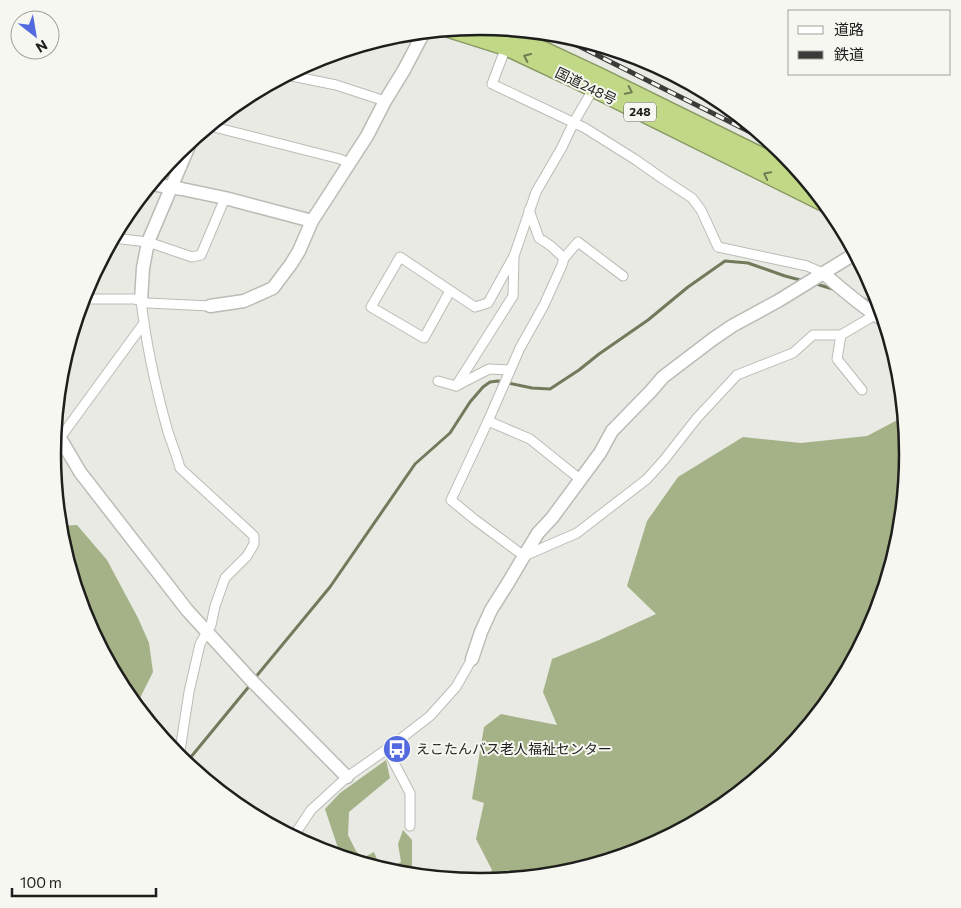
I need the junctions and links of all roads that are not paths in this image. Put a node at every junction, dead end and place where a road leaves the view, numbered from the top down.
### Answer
1 (508, 36) edge
2 (420, 40) edge
3 (297, 77) edge
4 (597, 83) junction
5 (384, 101) junction
6 (574, 122) junction
7 (218, 128) edge
8 (184, 158) edge
9 (349, 163) junction
10 (788, 170) edge
11 (159, 185) edge
12 (172, 187) junction
13 (810, 196) edge
14 (225, 198) junction
15 (529, 210) junction
16 (312, 221) junction
17 (121, 239) edge
18 (148, 242) junction
19 (514, 256) junction
20 (564, 258) junction
21 (850, 258) edge
22 (623, 276) dead end
23 (818, 276) junction
24 (450, 291) junction
25 (91, 299) edge
26 (142, 300) junction
27 (210, 306) joint
28 (875, 313) edge
29 (877, 319) edge
30 (144, 323) junction
31 (841, 335) junction
32 (510, 370) junction
33 (438, 381) dead end
34 (456, 386) junction
35 (862, 390) dead end
36 (488, 421) junction
37 (62, 430) edge
38 (61, 443) edge
39 (581, 480) junction
40 (524, 556) junction
41 (207, 633) junction
42 (472, 659) joint
43 (181, 747) edge
44 (390, 747) junction
45 (348, 776) junction
46 (410, 826) dead end
47 (298, 831) edge

1 - 4 highway, 国道248号 / 248
1 - 6 street
2 - 5 street
3 - 5 street
4 - 6 street
4 -> 10 highway, 国道248号 / 248
13 -> 4 highway, 国道248号 / 248
5 - 9 street
6 - 15 street
6 - 23 street
7 - 9 street
8 - 12 street
9 - 16 street
11 - 12 street
12 - 14 street
12 - 18 street
14 - 16 street
14 - 18 street
15 - 19 street
15 - 20 street
16 - 27 street
17 - 18 street
18 - 26 street
19 - 24 street
19 - 34 street
20 - 22 street
20 - 32 street
21 - 23 street
23 - 28 street
23 - 39 street
24 - 24 street
25 - 26 street
26 - 27 street
26 - 30 street
29 - 31 street
30 - 37 street
30 - 41 street
31 - 35 street
31 - 40 street
32 - 34 street
32 - 36 street
33 - 34 street
36 - 39 street
36 - 40 street
38 - 41 street
39 - 40 street
40 - 42 street
41 - 43 street
41 - 45 street
42 - 44 street
44 - 45 street
44 - 46 street
45 - 47 street

